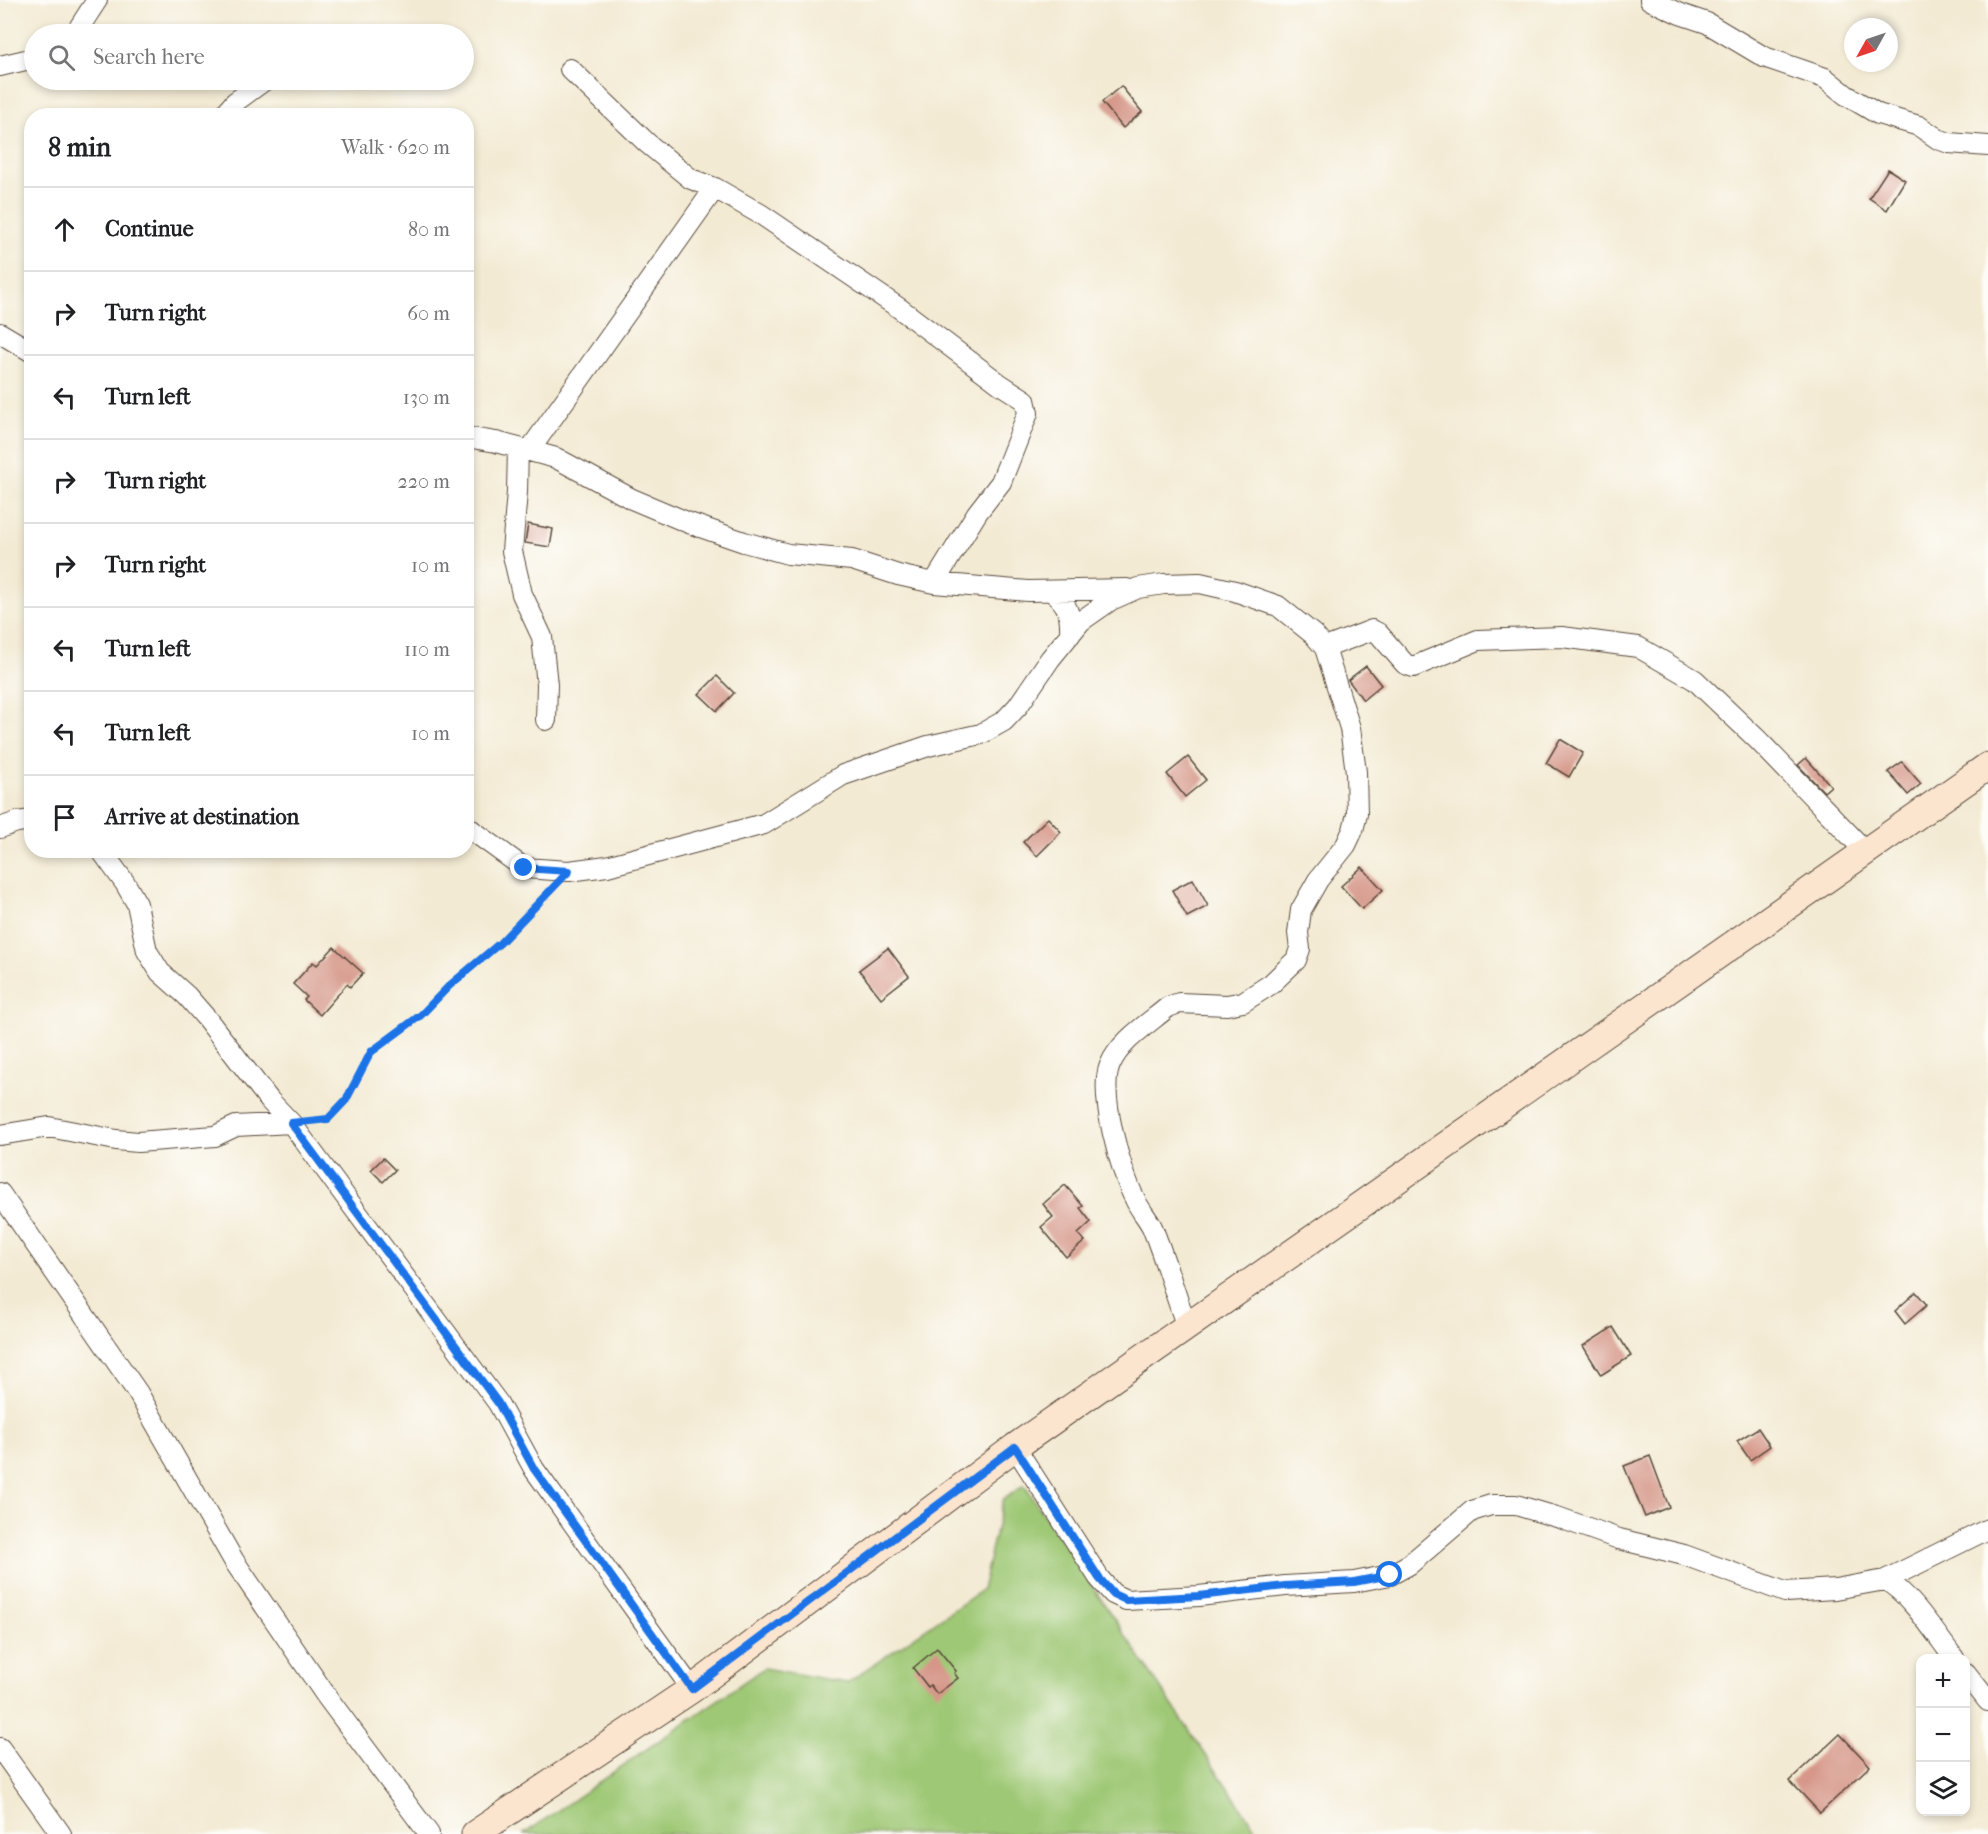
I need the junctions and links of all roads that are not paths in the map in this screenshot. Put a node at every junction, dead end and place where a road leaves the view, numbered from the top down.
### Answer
1 (98, 0) edge
2 (1650, 0) edge
3 (82, 24) edge
4 (24, 60) edge
5 (0, 66) edge
6 (570, 69) dead end
7 (251, 90) edge
8 (230, 108) edge
9 (1988, 146) edge
10 (715, 188) junction
11 (0, 333) edge
12 (24, 347) edge
13 (474, 439) edge
14 (523, 449) junction
15 (934, 583) junction
16 (1138, 588) junction
17 (1051, 591) junction
18 (1070, 635) junction
19 (1325, 648) junction
20 (546, 720) dead end
21 (1988, 766) edge
22 (24, 821) edge
23 (0, 828) edge
24 (474, 832) edge
25 (1865, 851) junction
26 (107, 858) edge
27 (291, 1123) junction
28 (0, 1135) edge
29 (0, 1193) edge
30 (1187, 1327) junction
31 (1015, 1447) junction
32 (1988, 1528) edge
33 (1885, 1580) junction
34 (1950, 1654) edge
35 (1970, 1679) edge
36 (692, 1689) junction
37 (1988, 1701) edge
38 (0, 1748) edge
39 (61, 1834) edge
40 (429, 1834) edge
41 (475, 1834) edge

1 - 3 street
2 - 9 street
4 - 5 street
6 - 10 street
7 - 8 street
10 - 14 street
10 - 15 street
11 - 12 street
13 - 14 street
14 - 15 street
14 - 20 street
15 - 17 street
16 - 17 street
16 - 18 street
16 - 19 street
17 - 18 street
18 - 24 street
19 - 25 street
19 - 30 street
21 - 25 street
22 - 23 street
25 - 30 street
26 - 27 street
27 - 28 street
27 - 36 street
29 - 40 street
30 - 31 street
31 - 33 street
31 - 36 street
32 - 33 street
33 - 34 street
35 - 37 street
36 - 41 street
38 - 39 street

